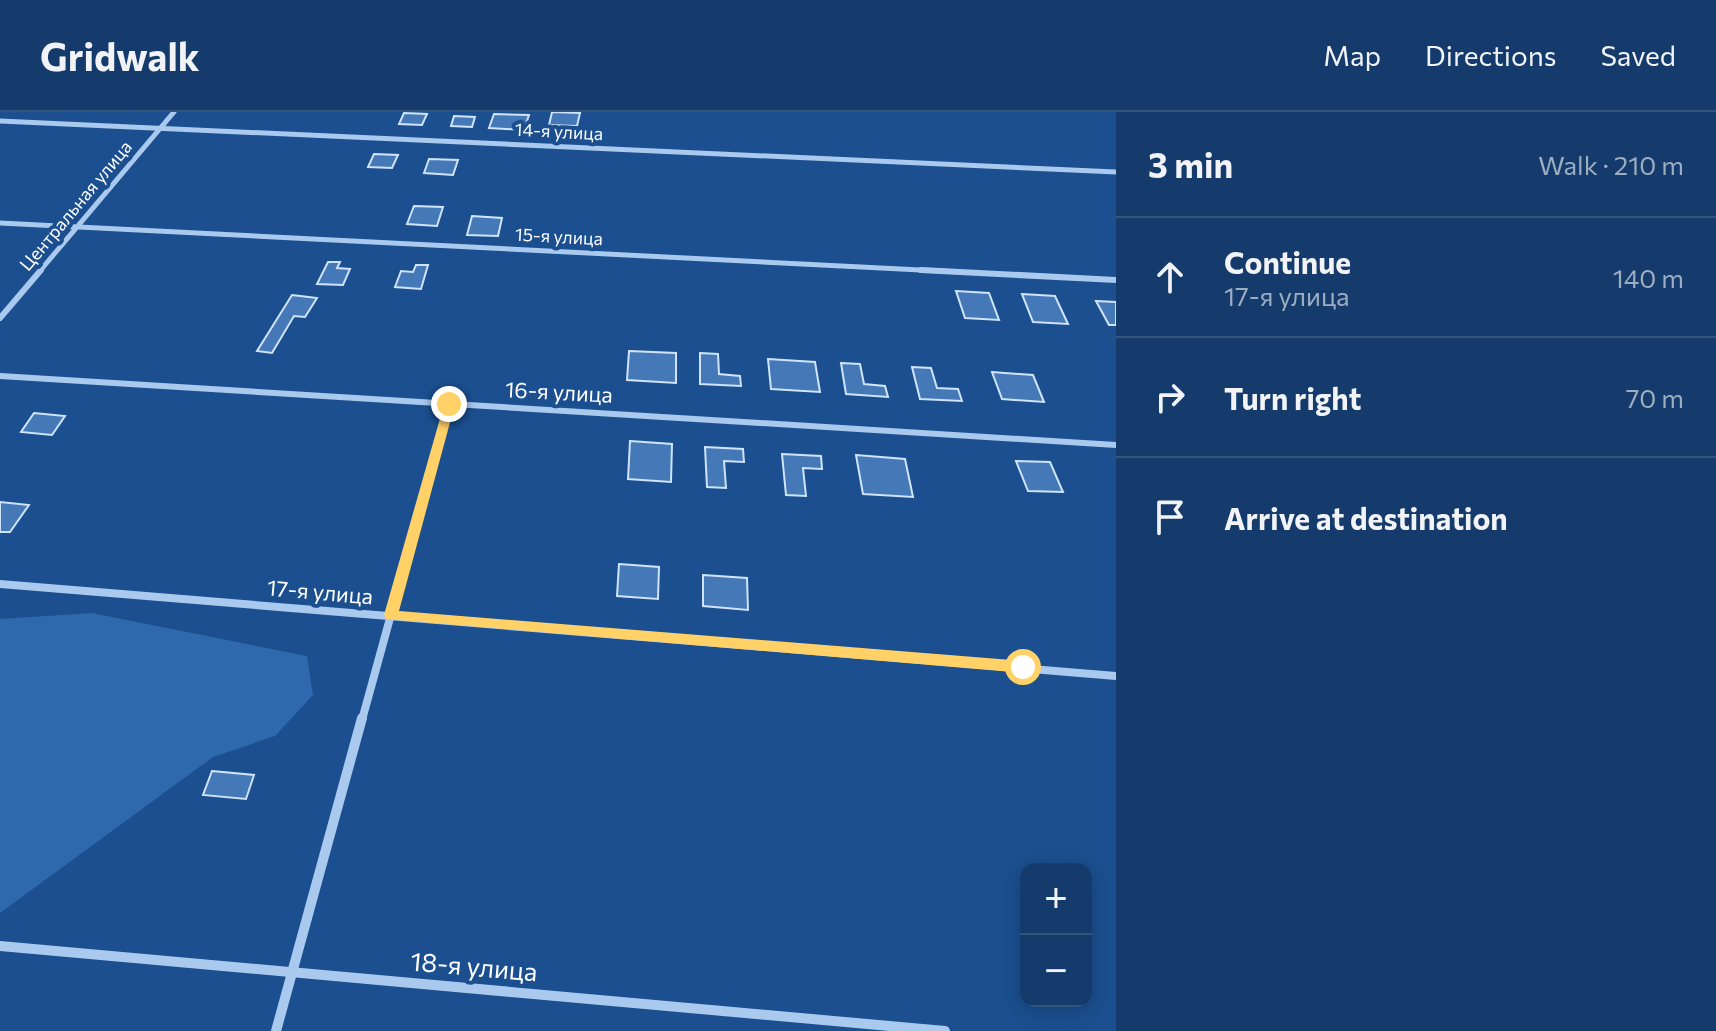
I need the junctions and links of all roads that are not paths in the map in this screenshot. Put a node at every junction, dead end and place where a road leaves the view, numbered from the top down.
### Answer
1 (174, 112) edge
2 (0, 121) edge
3 (161, 128) junction
4 (1116, 172) edge
5 (0, 223) edge
6 (78, 226) junction
7 (1116, 280) edge
8 (0, 318) edge
9 (0, 376) edge
10 (449, 404) junction
11 (1116, 445) edge
12 (0, 584) edge
13 (391, 615) junction
14 (1116, 676) edge
15 (0, 946) edge
16 (292, 972) junction
17 (276, 1031) edge
18 (945, 1031) edge

1 - 3 street, Центральная улица
2 - 3 street, 14-я улица
3 - 4 street, 14-я улица
3 - 6 street, Центральная улица
5 - 6 street, 15-я улица
6 - 7 street, 15-я улица
6 - 8 street, Центральная улица
9 - 10 street, 16-я улица
10 - 11 street, 16-я улица
10 - 13 street
12 - 13 street, 17-я улица
13 - 14 street, 17-я улица
13 - 16 street
15 - 16 street, 18-я улица
16 - 17 street
16 - 18 street, 18-я улица

